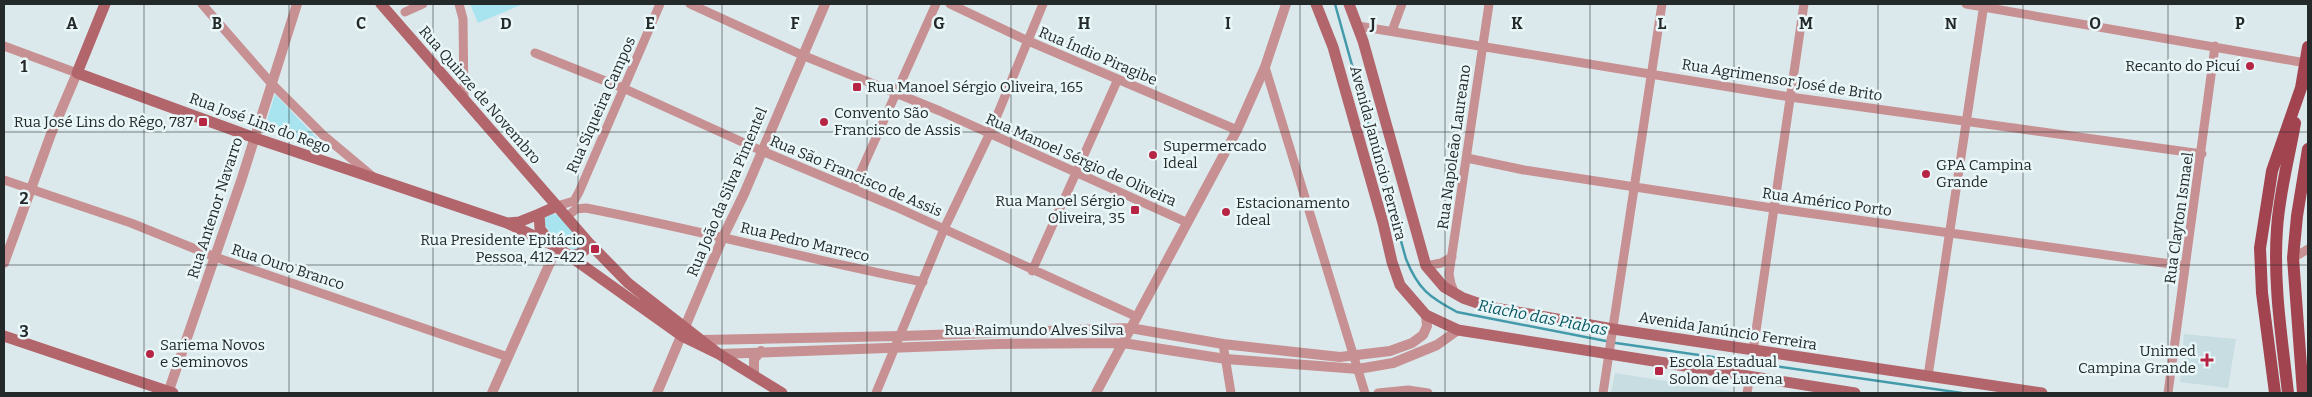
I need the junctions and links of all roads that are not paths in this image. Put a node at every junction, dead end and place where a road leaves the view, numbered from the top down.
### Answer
1 (105, 4) edge
2 (202, 4) edge
3 (297, 4) edge
4 (381, 4) edge
5 (423, 4) edge
6 (458, 4) edge
7 (660, 4) edge
8 (690, 4) edge
9 (825, 4) edge
10 (936, 4) edge
11 (950, 4) edge
12 (1043, 4) edge
13 (1286, 4) edge
14 (1316, 4) edge
15 (1350, 4) edge
16 (1402, 4) edge
17 (1489, 4) edge
18 (1662, 4) edge
19 (1804, 4) edge
20 (1966, 4) edge
21 (1983, 5) edge
22 (405, 12) dead end
23 (1358, 26) junction
24 (1392, 31) junction
25 (1026, 40) junction
26 (1482, 45) junction
27 (4, 46) edge
28 (2215, 46) junction
29 (2308, 47) edge
30 (535, 53) dead end
31 (802, 55) junction
32 (2306, 63) junction
33 (1266, 67) junction
34 (77, 73) junction
35 (1652, 73) junction
36 (1118, 79) junction
37 (271, 83) junction
38 (623, 88) junction
39 (2300, 88) junction
40 (895, 92) junction
41 (1790, 96) junction
42 (464, 100) junction
43 (1966, 121) junction
44 (1237, 130) junction
45 (988, 134) junction
46 (254, 138) junction
47 (2308, 149) edge
48 (762, 151) junction
49 (2202, 154) junction
50 (1466, 158) junction
51 (1077, 174) junction
52 (4, 180) edge
53 (379, 181) junction
54 (1633, 186) junction
55 (30, 189) junction
56 (853, 189) junction
57 (557, 206) junction
58 (1772, 208) junction
59 (539, 214) junction
60 (567, 217) junction
61 (1186, 222) junction
62 (507, 223) junction
63 (944, 229) junction
64 (1950, 232) junction
65 (723, 236) junction
66 (589, 243) junction
67 (555, 246) junction
68 (2308, 249) edge
69 (568, 256) junction
70 (215, 257) junction
71 (1452, 257) junction
72 (2293, 258) junction
73 (4, 262) edge
74 (1426, 266) junction
75 (2185, 266) junction
76 (1032, 271) junction
77 (923, 282) junction
78 (1456, 294) junction
79 (1426, 316) junction
80 (1136, 317) junction
81 (1130, 328) junction
82 (1056, 329) junction
83 (1613, 329) junction
84 (1458, 330) junction
85 (684, 332) junction
86 (997, 332) junction
87 (4, 336) edge
88 (901, 336) junction
89 (702, 340) junction
90 (1123, 343) junction
91 (997, 344) junction
92 (1056, 344) junction
93 (1223, 344) junction
94 (896, 348) junction
95 (761, 351) junction
96 (1753, 351) junction
97 (719, 354) junction
98 (1610, 356) junction
99 (508, 357) junction
100 (1354, 357) junction
101 (1226, 360) junction
102 (2304, 363) edge
103 (1358, 369) junction
104 (754, 374) junction
105 (1750, 376) junction
106 (1928, 376) junction
107 (170, 393) edge
108 (492, 393) edge
109 (657, 393) edge
110 (782, 393) edge
111 (876, 393) edge
112 (1096, 393) edge
113 (1231, 393) edge
114 (1365, 393) edge
115 (1378, 393) edge
116 (1428, 393) edge
117 (1603, 393) edge
118 (1747, 393) edge
119 (1856, 393) edge
120 (2042, 393) edge
121 (2168, 393) edge
122 (2275, 393) edge
123 (2288, 393) edge
124 (2303, 393) edge

1 - 34 main road
2 - 37 street
3 - 37 street, Rua Antenor Navarro
4 - 42 main road, Rua Quinze de Novembro
5 - 22 street
6 - 42 street
7 - 38 street, Rua Siqueira Campos
8 - 31 street, Rua Manoel Sérgio de Oliveira
9 - 31 street, Rua João da Silva Pimentel
10 - 40 street
11 - 25 street, Rua Índio Piragibe
12 - 25 street
13 - 33 street
14 - 79 main road, Avenida Janúncio Ferreira
15 - 23 main road, Avenida Janúncio Ferreira
16 - 24 street
17 - 26 street, Rua Napoleão Laureano
18 - 35 street
19 - 41 street
20 - 21 street
21 - 28 street
21 - 43 street
23 - 24 street, Rua Agrimensor José de Brito
23 - 74 main road, Avenida Janúncio Ferreira
24 - 26 street, Rua Agrimensor José de Brito
25 - 36 street, Rua Índio Piragibe
25 - 45 street
26 - 35 street, Rua Agrimensor José de Brito
26 - 50 street, Rua Napoleão Laureano
27 - 34 street, Rua José Lins do Rego
28 - 32 street
28 - 49 street, Rua Clayton Ismael
29 - 32 main road
30 - 38 street, Rua São Francisco de Assis
31 - 40 street, Rua Manoel Sérgio de Oliveira
31 - 48 street, Rua João da Silva Pimentel
32 - 39 main road
33 - 44 street
33 - 100 street
34 - 46 main road, Rua José Lins do Rego
34 - 55 street
35 - 41 street, Rua Agrimensor José de Brito
35 - 54 street
36 - 44 street, Rua Índio Piragibe
36 - 51 street
37 - 46 street, Rua Antenor Navarro
37 - 53 street
38 - 48 street, Rua São Francisco de Assis
38 - 57 street, Rua Siqueira Campos
39 - 122 main road
39 - 123 main road
40 - 45 street, Rua Manoel Sérgio de Oliveira
40 - 56 street
41 - 43 street, Rua Agrimensor José de Brito
41 - 58 street
42 - 57 main road, Rua Quinze de Novembro
43 - 49 street, Rua Agrimensor José de Brito
43 - 64 street
44 - 61 street
45 - 51 street, Rua Manoel Sérgio de Oliveira
45 - 63 street
46 - 53 main road, Rua José Lins do Rego
46 - 70 street, Rua Antenor Navarro
47 - 72 main road
48 - 56 street, Rua São Francisco de Assis
48 - 65 street, Rua João da Silva Pimentel
49 - 75 street, Rua Clayton Ismael
50 - 54 street, Rua Américo Porto
50 - 71 street, Rua Napoleão Laureano
51 - 61 street, Rua Manoel Sérgio de Oliveira
51 - 76 street
52 - 55 street, Rua Ouro Branco
53 - 62 main road, Rua José Lins do Rego
54 - 58 street, Rua Américo Porto
54 - 83 street
55 - 70 street, Rua Ouro Branco
55 - 73 street
56 - 63 street, Rua São Francisco de Assis
57 - 59 main road
57 - 60 main road, Rua Quinze de Novembro
58 - 64 street, Rua Américo Porto
58 - 96 street
59 - 62 main road
59 - 67 main road
60 - 65 street, Rua Pedro Marreco
60 - 66 main road, Rua Quinze de Novembro
61 - 80 street
62 - 67 main road, Rua José Lins do Rego
63 - 76 street, Rua São Francisco de Assis
63 - 77 street
64 - 75 street, Rua Américo Porto
64 - 106 street
65 - 77 street, Rua Pedro Marreco
65 - 85 street, Rua João da Silva Pimentel
66 - 69 main road
66 - 85 main road, Rua Quinze de Novembro
67 - 69 main road
67 - 99 street
68 - 72 street
69 - 85 main road
70 - 99 street, Rua Ouro Branco
70 - 107 street, Rua Antenor Navarro
71 - 74 street
71 - 78 street, Rua Napoleão Laureano
72 - 102 main road
74 - 78 main road, Avenida Janúncio Ferreira
75 - 121 street, Rua Clayton Ismael
76 - 80 street, Rua São Francisco de Assis
77 - 88 street
78 - 83 main road, Avenida Janúncio Ferreira
79 - 84 main road, Avenida Janúncio Ferreira
79 - 100 street, Rua Raimundo Alves Silva
80 - 81 street
81 - 82 street, Rua Raimundo Alves Silva
81 - 90 street
81 - 93 street, Rua Raimundo Alves Silva
82 - 86 street, Rua Raimundo Alves Silva
82 - 92 street
83 - 96 main road, Avenida Janúncio Ferreira
83 - 98 street
84 - 98 main road, Avenida Janúncio Ferreira
84 - 103 street, Rua Raimundo Alves Silva
85 - 89 main road
85 - 97 main road
85 - 109 street, Rua João da Silva Pimentel
86 - 88 street, Rua Raimundo Alves Silva
86 - 91 street
87 - 107 main road
88 - 89 street, Rua Raimundo Alves Silva
88 - 94 street
89 - 97 main road
90 - 92 street, Rua Raimundo Alves Silva
90 - 101 street, Rua Raimundo Alves Silva
90 - 112 street
91 - 92 street, Rua Raimundo Alves Silva
91 - 94 street, Rua Raimundo Alves Silva
93 - 100 street, Rua Raimundo Alves Silva
93 - 101 street
94 - 95 street, Rua Raimundo Alves Silva
94 - 111 street
95 - 97 street, Rua Raimundo Alves Silva
95 - 104 street
96 - 106 main road, Avenida Janúncio Ferreira
97 - 104 main road
98 - 105 main road, Avenida Janúncio Ferreira
98 - 117 street
99 - 108 street
100 - 103 street
101 - 103 street, Rua Raimundo Alves Silva
101 - 113 street
102 - 124 main road
103 - 114 street
104 - 110 main road
105 - 118 street
105 - 119 main road, Avenida Janúncio Ferreira
106 - 120 main road, Avenida Janúncio Ferreira
115 - 116 street

